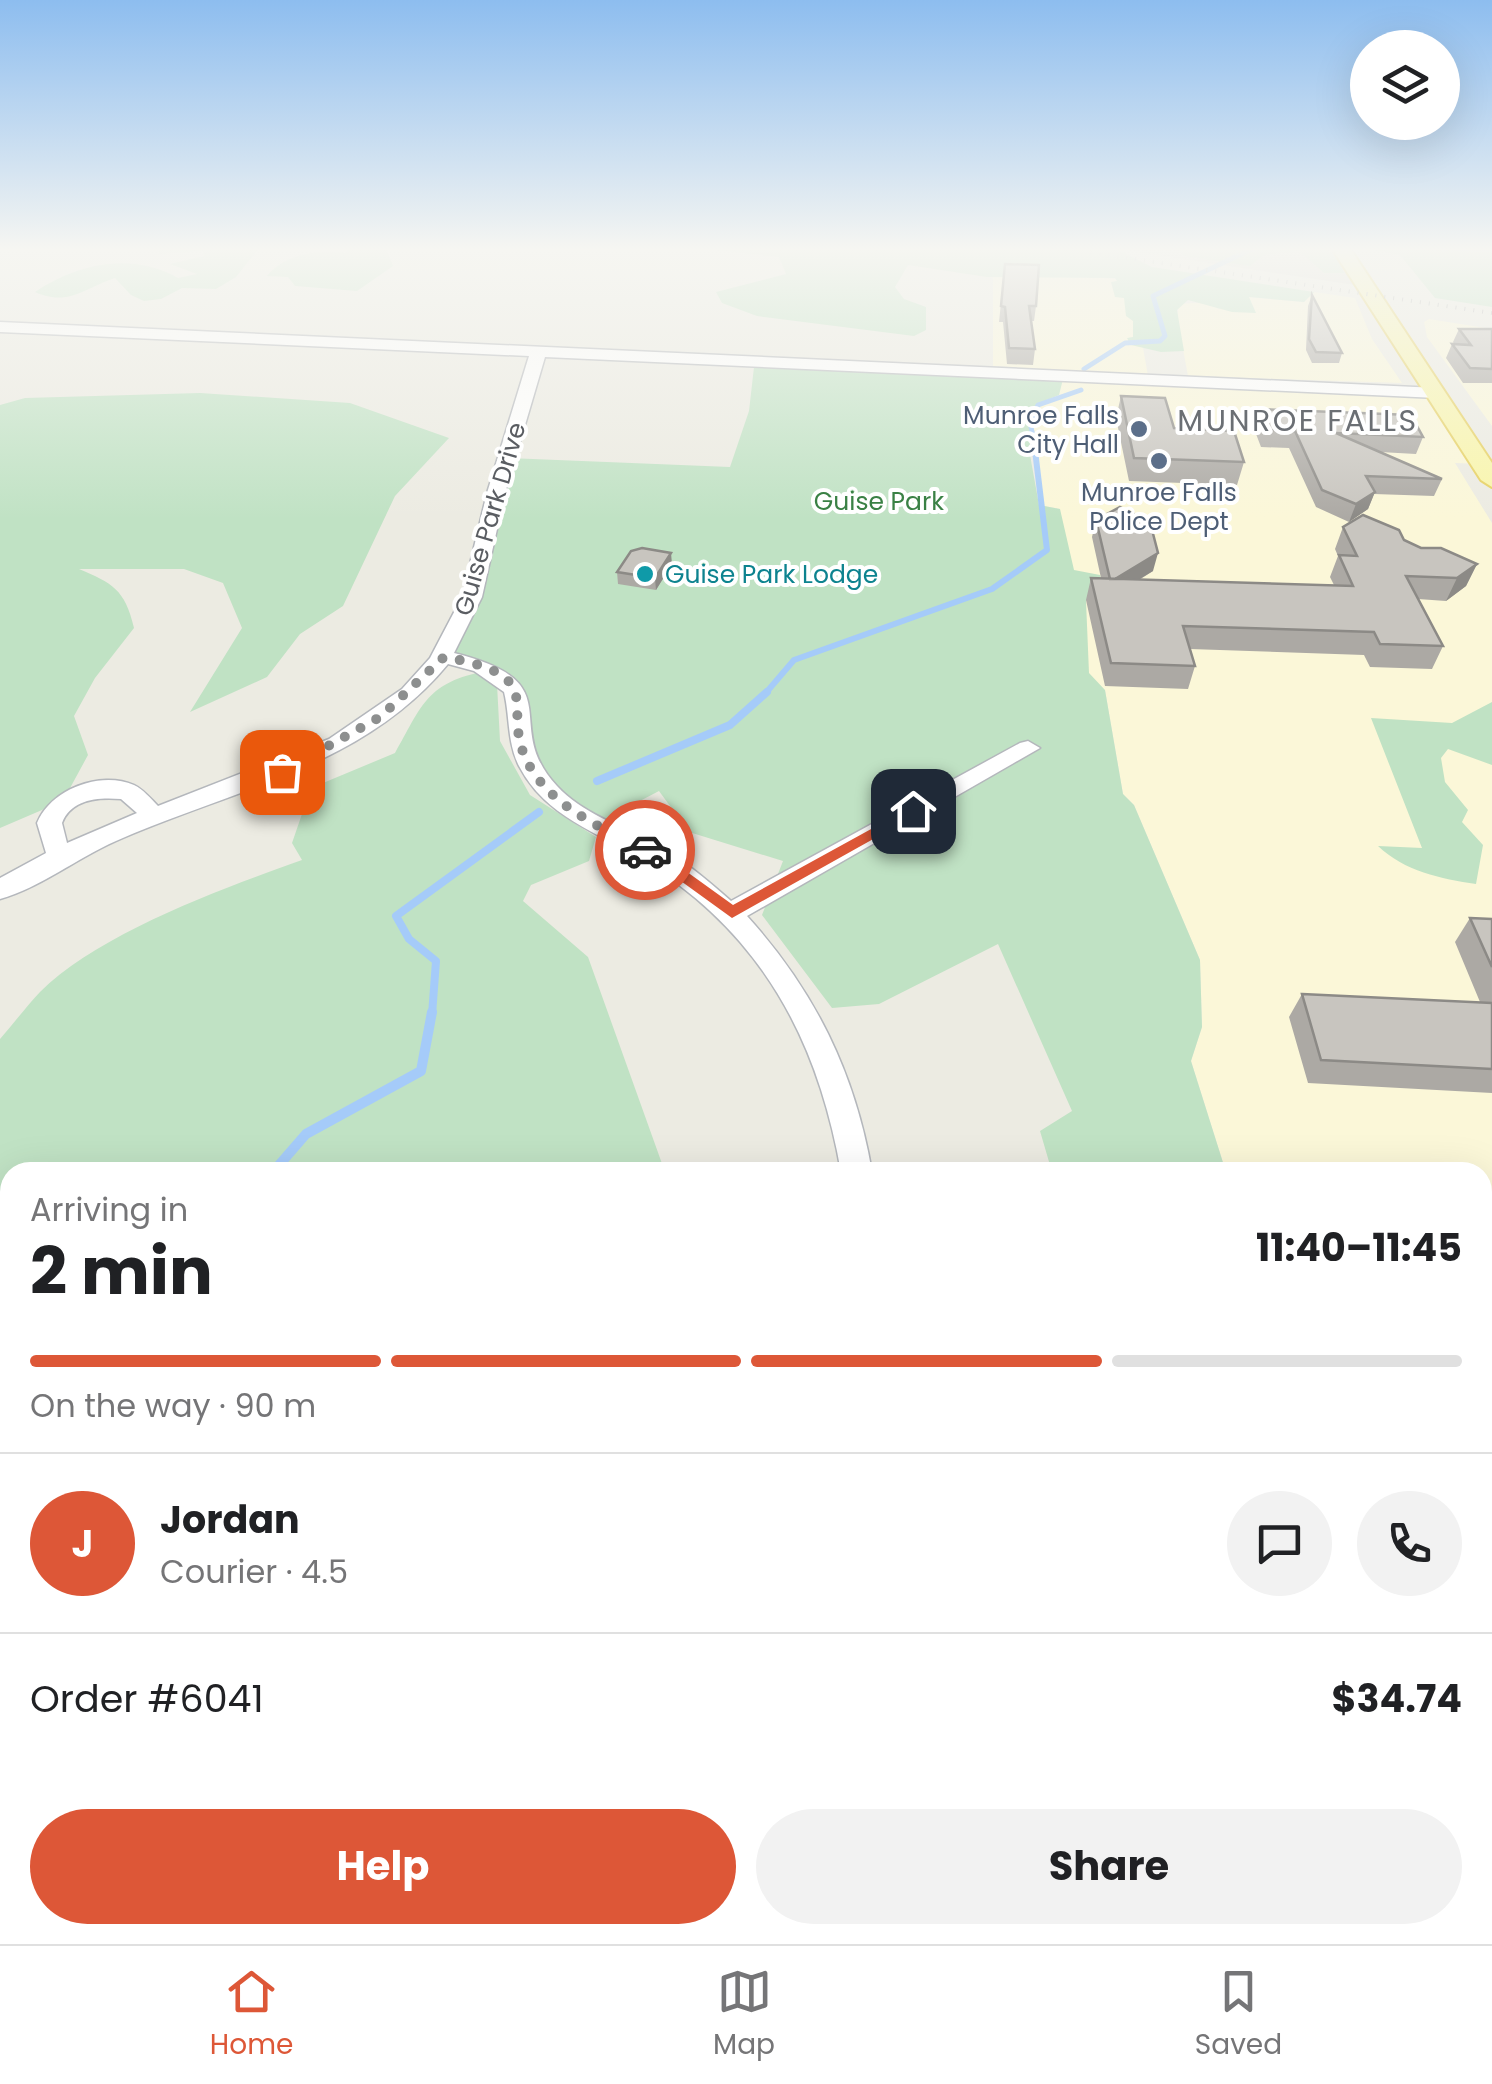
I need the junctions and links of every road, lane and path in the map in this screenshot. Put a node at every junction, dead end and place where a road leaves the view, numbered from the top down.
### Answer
1 (222, 338) edge
2 (1400, 338) edge
3 (538, 353) junction
4 (1437, 393) junction
5 (1492, 480) edge
6 (444, 657) junction
7 (1028, 748) dead end
8 (155, 816) junction
9 (61, 857) junction
10 (0, 890) edge
11 (732, 912) junction
12 (854, 1162) edge

1 - 3 street
2 - 4 main road
3 - 4 street
3 - 6 street, Guise Park Drive
4 - 5 main road
6 - 8 street, Guise Park Drive
6 - 11 street
7 - 11 street
8 - 9 street, Guise Park Drive
8 - 9 street
9 - 10 street, Guise Park Drive
11 - 12 street

